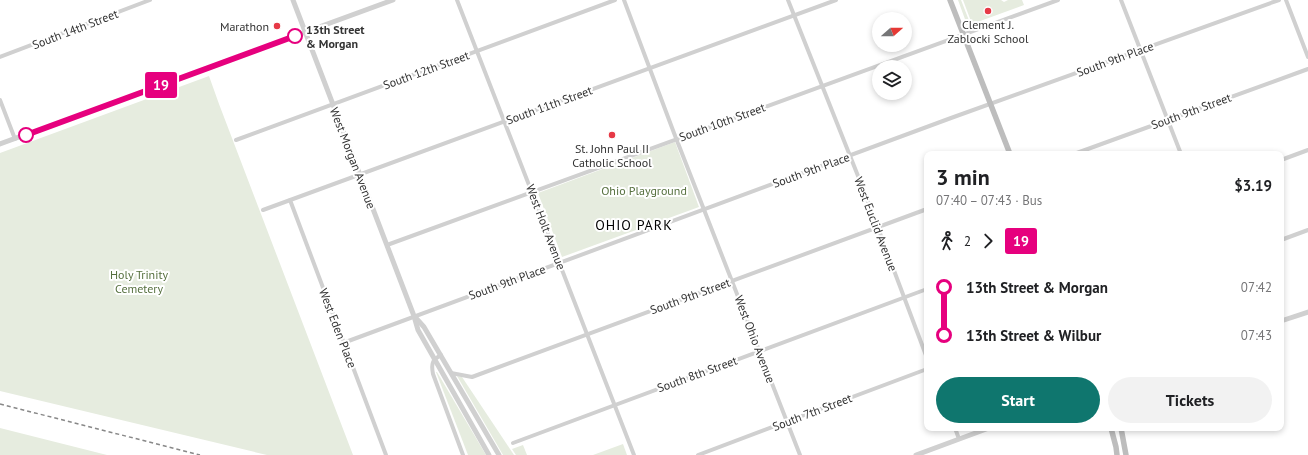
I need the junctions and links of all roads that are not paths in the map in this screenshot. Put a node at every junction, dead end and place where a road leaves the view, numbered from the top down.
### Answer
1 (150, 0) edge
2 (293, 0) edge
3 (393, 0) edge
4 (457, 0) edge
5 (615, 0) edge
6 (624, 0) edge
7 (788, 0) edge
8 (836, 0) edge
9 (950, 0) edge
10 (1058, 0) edge
11 (1121, 0) edge
12 (1279, 0) edge
13 (1286, 0) edge
14 (794, 16) junction
15 (305, 32) junction
16 (963, 34) junction
17 (1140, 50) junction
18 (477, 51) junction
19 (1308, 57) edge
20 (0, 58) edge
21 (649, 69) junction
22 (1308, 69) edge
23 (821, 86) junction
24 (0, 100) edge
25 (332, 104) junction
26 (991, 104) junction
27 (1168, 120) junction
28 (504, 121) junction
29 (15, 139) junction
30 (677, 139) junction
31 (236, 140) dead end
32 (0, 144) edge
33 (1308, 150) edge
34 (1009, 151) edge
35 (1082, 151) edge
36 (1180, 151) edge
37 (850, 156) junction
38 (1284, 159) edge
39 (360, 174) junction
40 (532, 192) junction
41 (290, 200) junction
42 (263, 210) dead end
43 (704, 210) junction
44 (924, 210) edge
45 (877, 228) junction
46 (1308, 230) edge
47 (1284, 239) edge
48 (387, 245) junction
49 (560, 262) junction
50 (732, 280) junction
51 (924, 290) edge
52 (904, 298) junction
53 (1308, 312) edge
54 (414, 316) junction
55 (1284, 320) edge
56 (588, 334) junction
57 (343, 343) junction
58 (924, 350) edge
59 (760, 351) junction
60 (441, 355) junction
61 (434, 359) junction
62 (924, 370) edge
63 (452, 373) junction
64 (615, 404) junction
65 (787, 422) junction
66 (956, 431) edge
67 (981, 431) edge
68 (1112, 431) edge
69 (1122, 431) edge
70 (959, 439) junction
71 (513, 443) dead end
72 (386, 455) edge
73 (463, 455) edge
74 (489, 455) edge
75 (499, 455) edge
76 (634, 455) edge
77 (698, 455) edge
78 (800, 455) edge
79 (916, 455) edge
80 (1117, 455) edge
81 (1126, 455) edge

1 - 20 street, South 14th Street
2 - 15 street, West Morgan Avenue
3 - 15 street
4 - 18 street, West Holt Avenue
5 - 18 street, South 12th Street
6 - 21 street, West Ohio Avenue
7 - 14 street, West Euclid Avenue
8 - 14 street, South 11th Street
9 - 16 main road
10 - 16 street, South 10th Street
11 - 17 street
12 - 17 street, South 9th Place
13 - 19 street
14 - 21 street, South 11th Street
14 - 23 street, West Euclid Avenue
15 - 25 street, West Morgan Avenue
15 - 29 street
16 - 23 street, South 10th Street
16 - 26 main road
17 - 26 street, South 9th Place
17 - 27 street
18 - 25 street, South 12th Street
18 - 28 street, West Holt Avenue
21 - 28 street, South 11th Street
21 - 30 street, West Ohio Avenue
22 - 27 street, South 9th Street
23 - 30 street, South 10th Street
23 - 37 street, West Euclid Avenue
24 - 29 street
25 - 31 street, South 12th Street
25 - 39 street, West Morgan Avenue
26 - 34 main road
26 - 37 street, South 9th Place
27 - 35 street, South 9th Street
27 - 36 street
28 - 39 street, South 11th Street
28 - 40 street, West Holt Avenue
29 - 32 street
30 - 40 street, South 10th Street
30 - 43 street, West Ohio Avenue
33 - 38 street
37 - 43 street, South 9th Place
37 - 45 street, West Euclid Avenue
39 - 41 street, South 11th Street
39 - 48 street, West Morgan Avenue
40 - 48 street, South 10th Street
40 - 49 street, West Holt Avenue
41 - 42 street, South 11th Street
41 - 57 street, West Eden Place
43 - 49 street, South 9th Place
43 - 50 street, West Ohio Avenue
44 - 45 street, South 9th Street
45 - 50 street, South 9th Street
45 - 52 street, West Euclid Avenue
46 - 47 street
48 - 54 street, West Morgan Avenue
49 - 54 street, South 9th Place
49 - 56 street, West Holt Avenue
50 - 56 street, South 9th Street
50 - 59 street, West Ohio Avenue
51 - 52 street, South 8th Street
52 - 58 street, West Euclid Avenue
52 - 59 street, South 8th Street
53 - 55 street
54 - 57 street, South 9th Place
54 - 60 street, West Morgan Avenue
54 - 61 street, West Morgan Avenue
56 - 63 street, South 9th Street
56 - 64 street, West Holt Avenue
57 - 72 street, West Eden Place
59 - 64 street, South 8th Street
59 - 65 street, West Ohio Avenue
60 - 61 street
60 - 63 street, West Morgan Avenue
61 - 73 street
61 - 74 street, West Morgan Avenue
62 - 65 street, South 7th Street
63 - 75 street, West Morgan Avenue
64 - 71 street, South 8th Street
64 - 76 street, West Holt Avenue
65 - 77 street, South 7th Street
65 - 78 street, West Ohio Avenue
66 - 70 street
67 - 70 street
68 - 80 main road
69 - 81 main road
70 - 79 street

